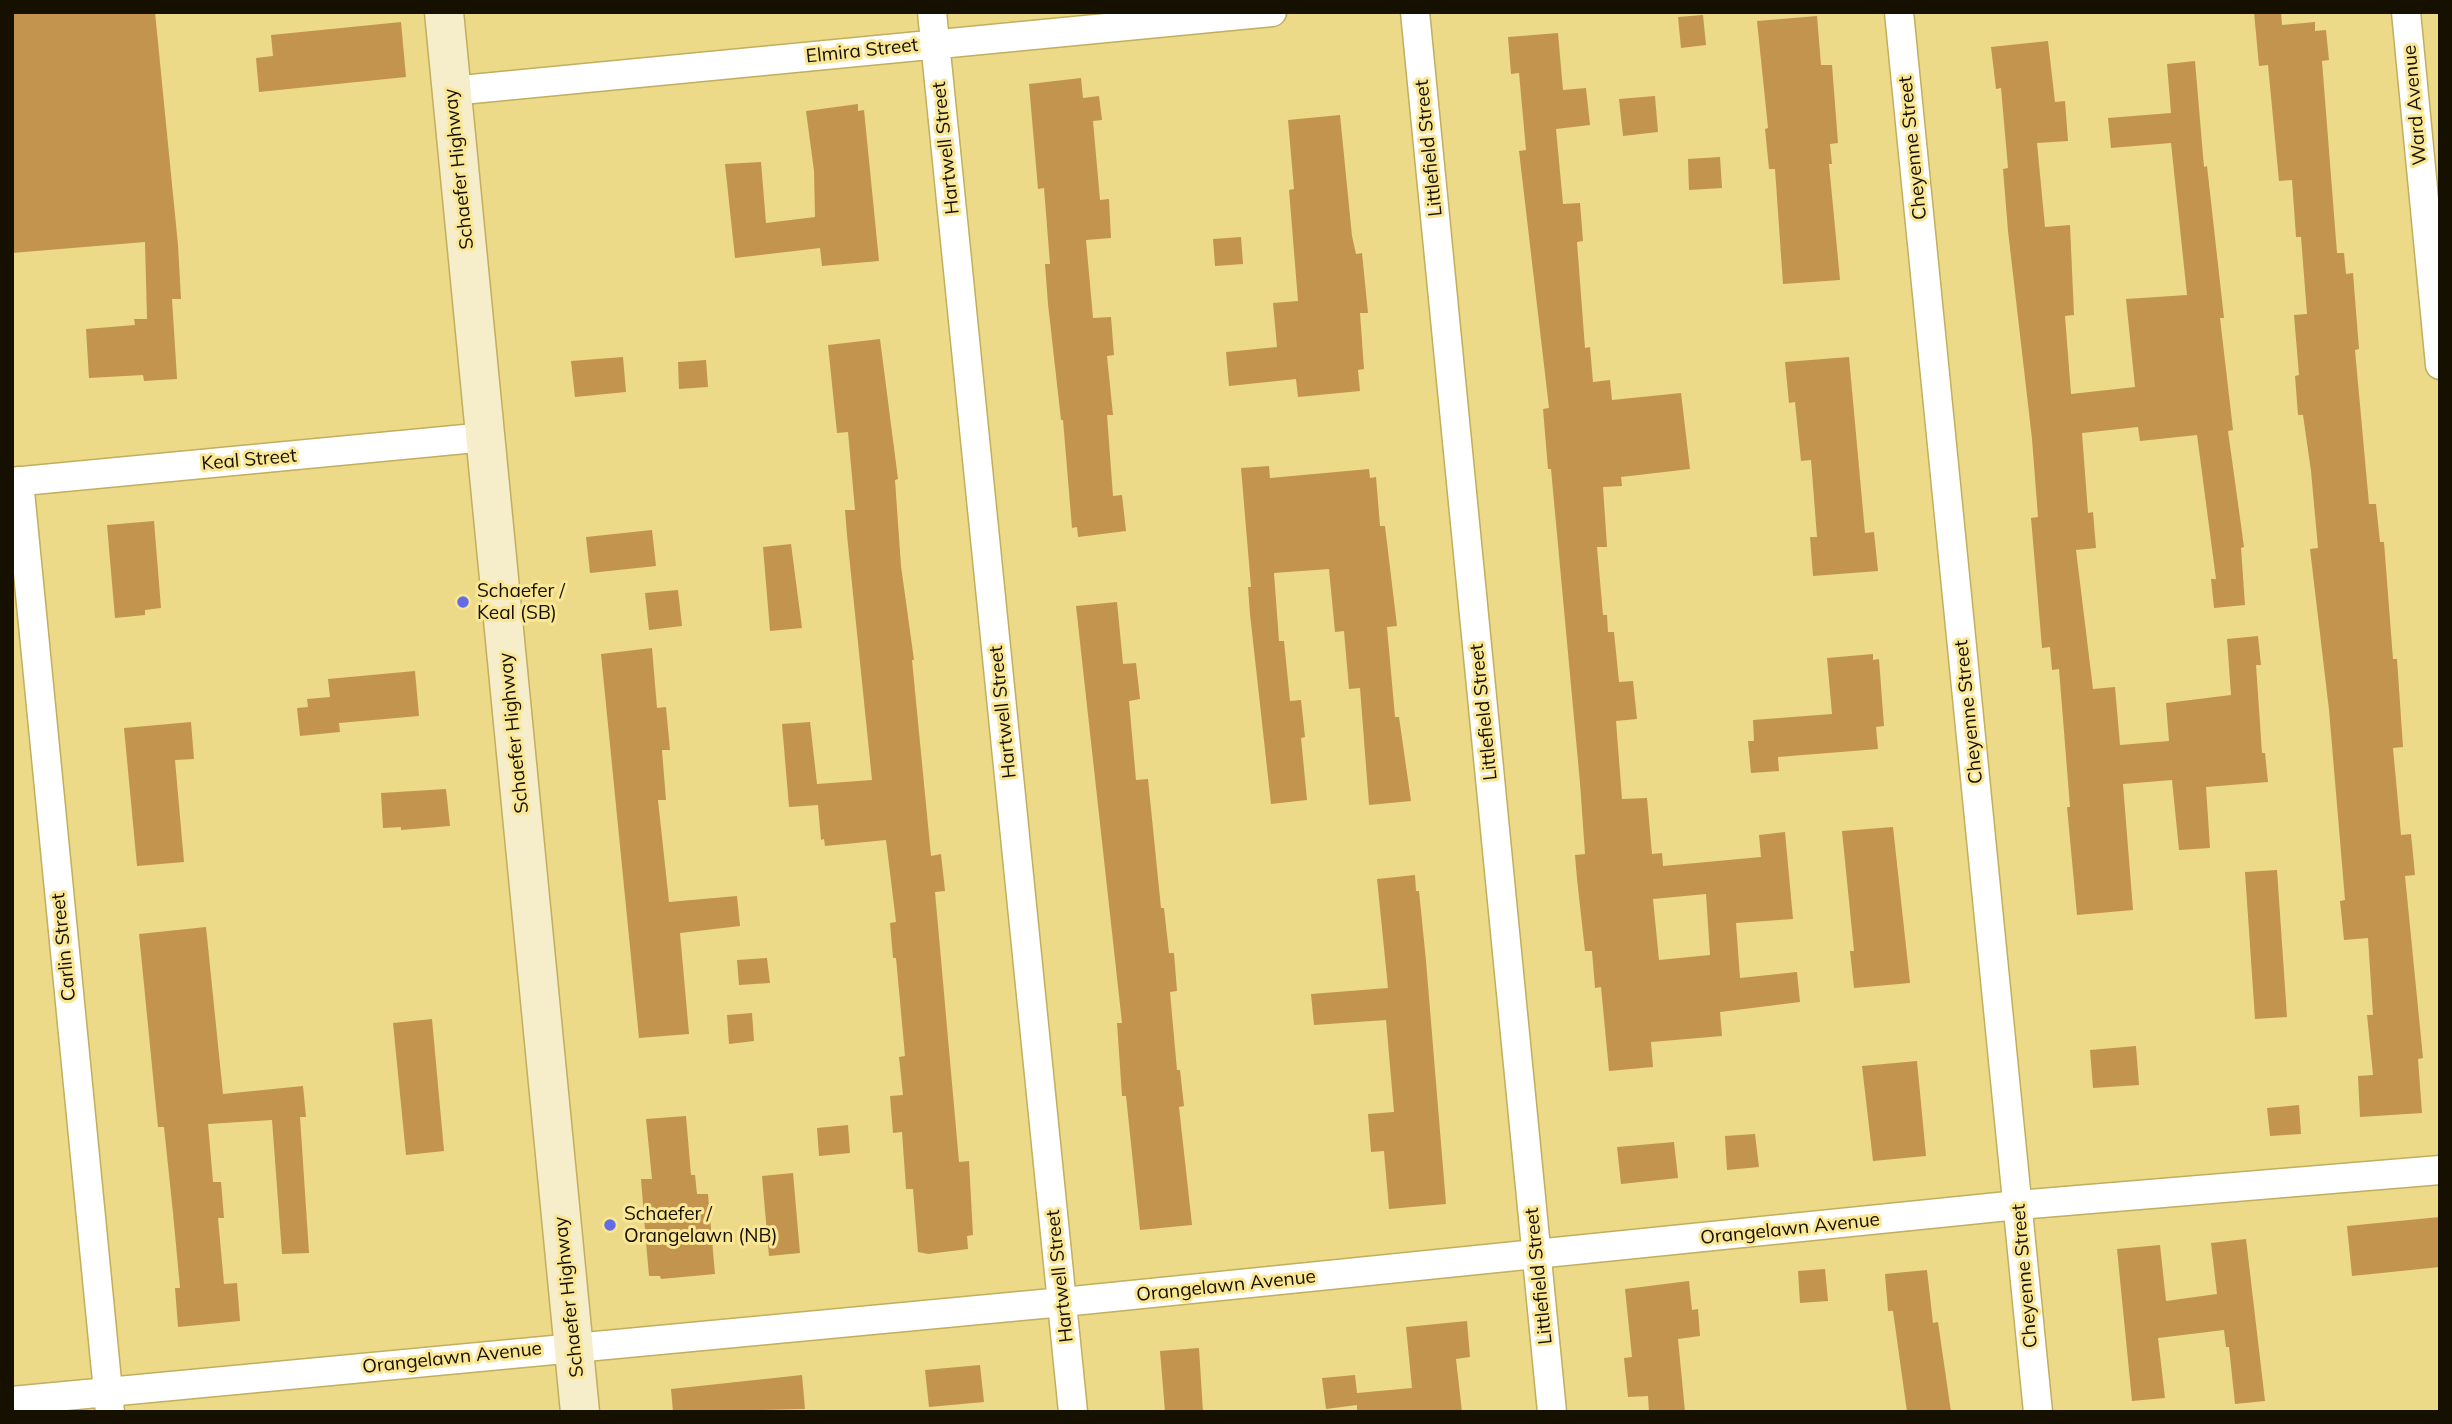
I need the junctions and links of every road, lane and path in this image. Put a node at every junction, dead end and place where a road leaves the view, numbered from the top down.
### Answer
1 (444, 12) edge
2 (932, 12) edge
3 (1272, 12) edge
4 (1415, 12) edge
5 (1899, 12) edge
6 (2406, 12) edge
7 (935, 44) junction
8 (452, 91) junction
9 (2440, 365) edge
10 (486, 438) junction
11 (15, 482) edge
12 (2440, 1170) edge
13 (2018, 1205) junction
14 (1537, 1255) junction
15 (1063, 1302) junction
16 (574, 1347) junction
17 (12, 1401) edge
18 (109, 1402) edge
19 (580, 1412) edge
20 (1073, 1412) edge
21 (1552, 1412) edge
22 (2038, 1412) edge

1 - 8 main road, Schaefer Highway
2 - 7 street, Hartwell Street
3 - 7 street, Elmira Street
4 - 14 street, Littlefield Street
5 - 13 street, Cheyenne Street
6 - 9 street, Ward Avenue
7 - 8 street, Elmira Street
7 - 15 street, Hartwell Street
8 - 10 main road, Schaefer Highway
10 - 11 street, Keal Street
10 - 16 main road, Schaefer Highway
11 - 18 street, Carlin Street
12 - 13 street, Orangelawn Avenue
13 - 14 street, Orangelawn Avenue
13 - 22 street, Cheyenne Street
14 - 15 street, Orangelawn Avenue
14 - 21 street, Littlefield Street
15 - 16 street, Orangelawn Avenue
15 - 20 street, Hartwell Street
16 - 18 street, Orangelawn Avenue
16 - 19 main road, Schaefer Highway
17 - 18 street, Orangelawn Avenue

